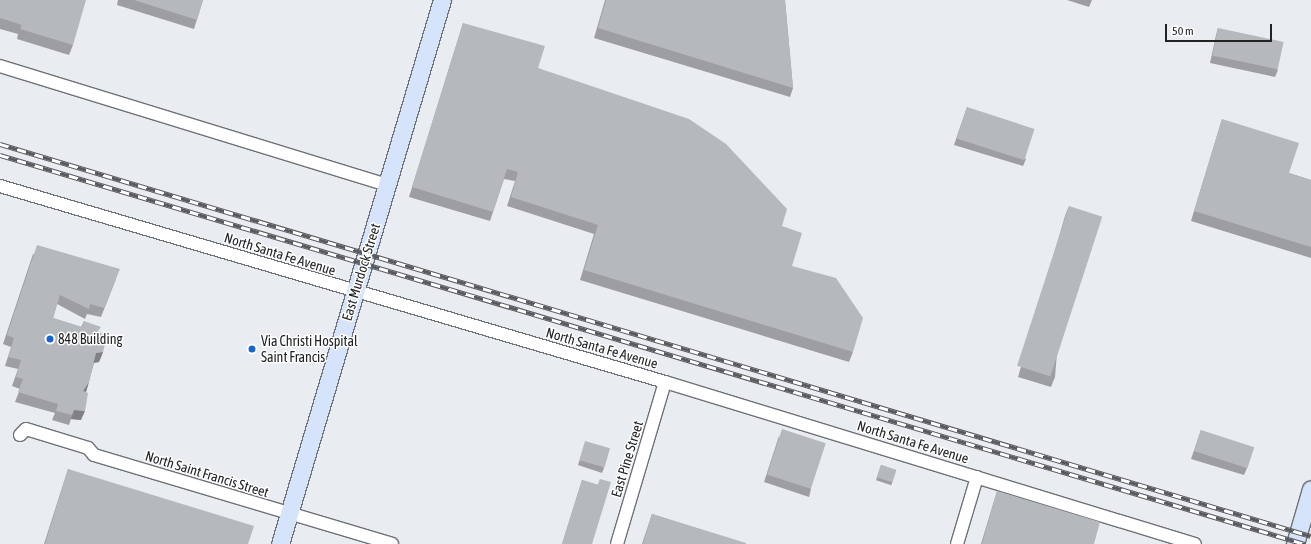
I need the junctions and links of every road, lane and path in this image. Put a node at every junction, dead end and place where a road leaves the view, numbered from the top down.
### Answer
1 (439, 1) edge
2 (0, 66) edge
3 (387, 185) junction
4 (0, 186) edge
5 (355, 292) junction
6 (666, 382) junction
7 (20, 435) dead end
8 (977, 477) junction
9 (1311, 489) edge
10 (289, 514) junction
11 (280, 544) edge
12 (392, 544) edge
13 (617, 544) edge
14 (957, 544) edge
15 (1195, 544) edge
16 (1295, 544) edge

1 - 3 street, East Murdock Street
2 - 3 street
3 - 5 street, East Murdock Street
4 - 5 street, North Santa Fe Avenue
5 - 6 street, North Santa Fe Avenue
5 - 10 street, East Murdock Street
6 - 8 street, North Santa Fe Avenue
6 - 13 street, East Pine Street
7 - 10 street, North Saint Francis Street
8 - 14 street
8 - 15 street, North Santa Fe Avenue
9 - 16 street
10 - 11 street, East Murdock Street
10 - 12 street, North Saint Francis Street

